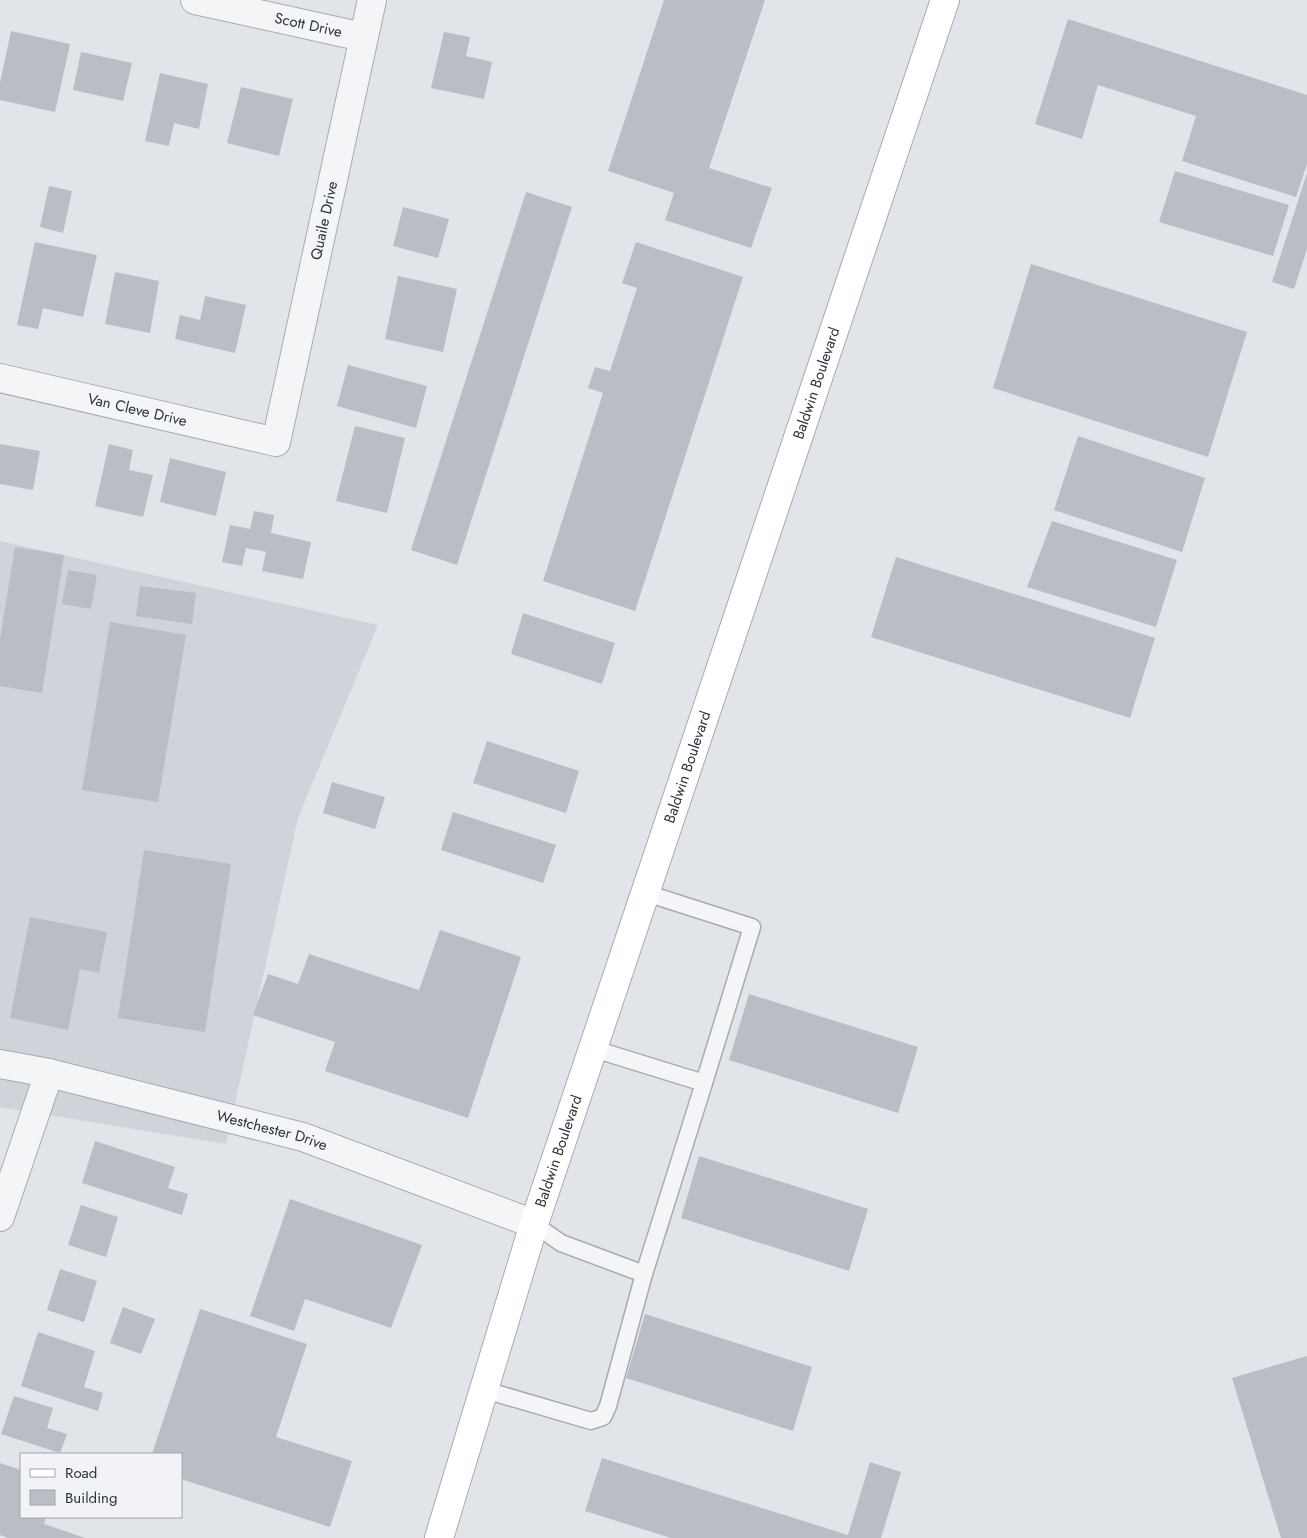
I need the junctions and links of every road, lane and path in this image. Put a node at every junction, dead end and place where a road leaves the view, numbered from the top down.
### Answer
1 (195, 0) edge
2 (372, 0) edge
3 (945, 0) edge
4 (364, 37) junction
5 (0, 378) edge
6 (276, 442) joint
7 (646, 893) junction
8 (594, 1049) junction
9 (0, 1064) edge
10 (49, 1073) junction
11 (704, 1083) junction
12 (0, 1217) edge
13 (534, 1224) junction
14 (644, 1274) junction
15 (484, 1390) junction
16 (439, 1538) edge

1 - 4 street, Scott Drive
2 - 4 street, Quaile Drive
3 - 7 main road, Baldwin Boulevard
4 - 6 street, Quaile Drive
5 - 6 street, Van Cleve Drive
7 - 8 main road, Baldwin Boulevard
7 - 11 lane
8 - 11 lane
8 - 13 main road, Baldwin Boulevard
9 - 10 street, Westchester Drive
10 - 12 street
10 - 13 street, Westchester Drive
11 - 14 lane
13 - 14 lane
13 - 15 main road, Baldwin Boulevard
14 - 15 lane
15 - 16 main road, Baldwin Boulevard

